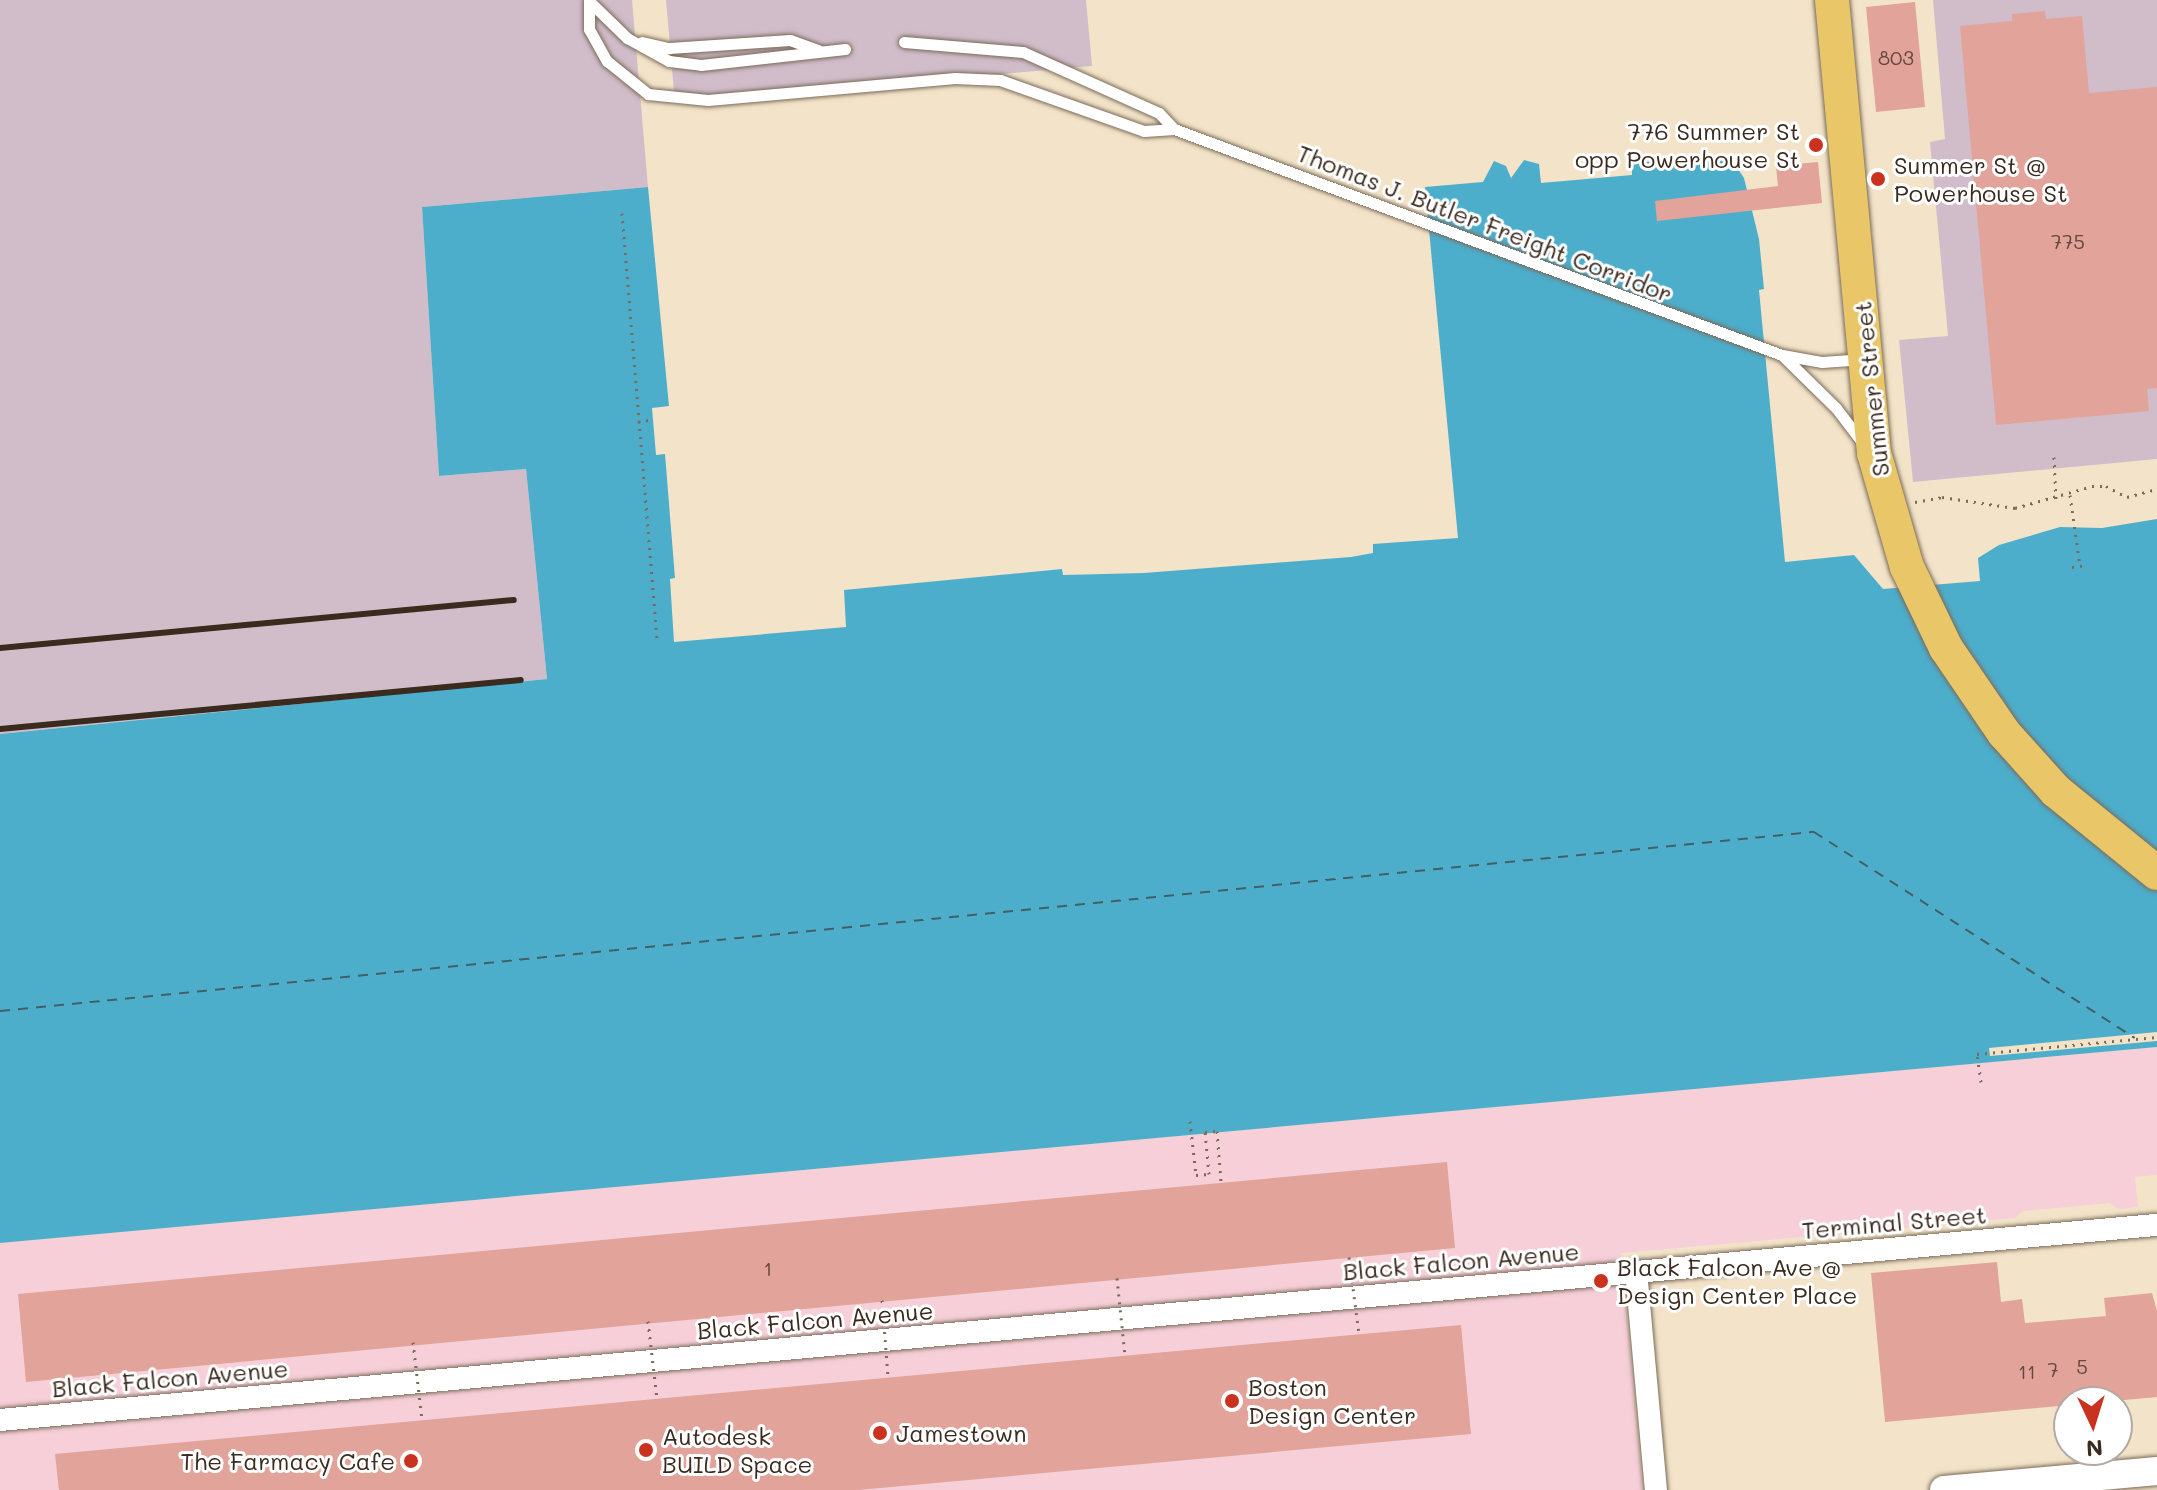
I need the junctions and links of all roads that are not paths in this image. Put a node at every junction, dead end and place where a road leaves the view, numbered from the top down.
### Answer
1 (1832, 0) edge
2 (590, 1) edge
3 (627, 38) junction
4 (904, 42) dead end
5 (845, 49) dead end
6 (822, 52) junction
7 (1174, 129) junction
8 (1782, 355) junction
9 (1866, 359) junction
10 (1879, 480) junction
11 (2157, 873) edge
12 (2157, 1225) edge
13 (1636, 1271) junction
14 (0, 1420) edge
15 (2157, 1471) edge
16 (1656, 1490) edge
17 (1944, 1490) edge

1 - 9 main road, Summer Street
2 - 3 lane, Thomas J. Butler Freight Corridor
2 - 7 lane, Thomas J. Butler Freight Corridor
3 - 6 lane, Thomas J. Butler Freight Corridor
3 - 6 lane, Thomas J. Butler Freight Corridor
4 - 7 lane, Thomas J. Butler Freight Corridor
5 - 6 lane, Thomas J. Butler Freight Corridor
7 - 8 lane, Thomas J. Butler Freight Corridor
8 - 9 lane, Thomas J. Butler Freight Corridor
8 - 10 lane, Thomas J. Butler Freight Corridor
9 - 10 main road, Summer Street
10 - 11 main road, Summer Street
12 - 13 street, Terminal Street
13 - 14 street, Black Falcon Avenue
13 - 16 street
15 - 17 street

